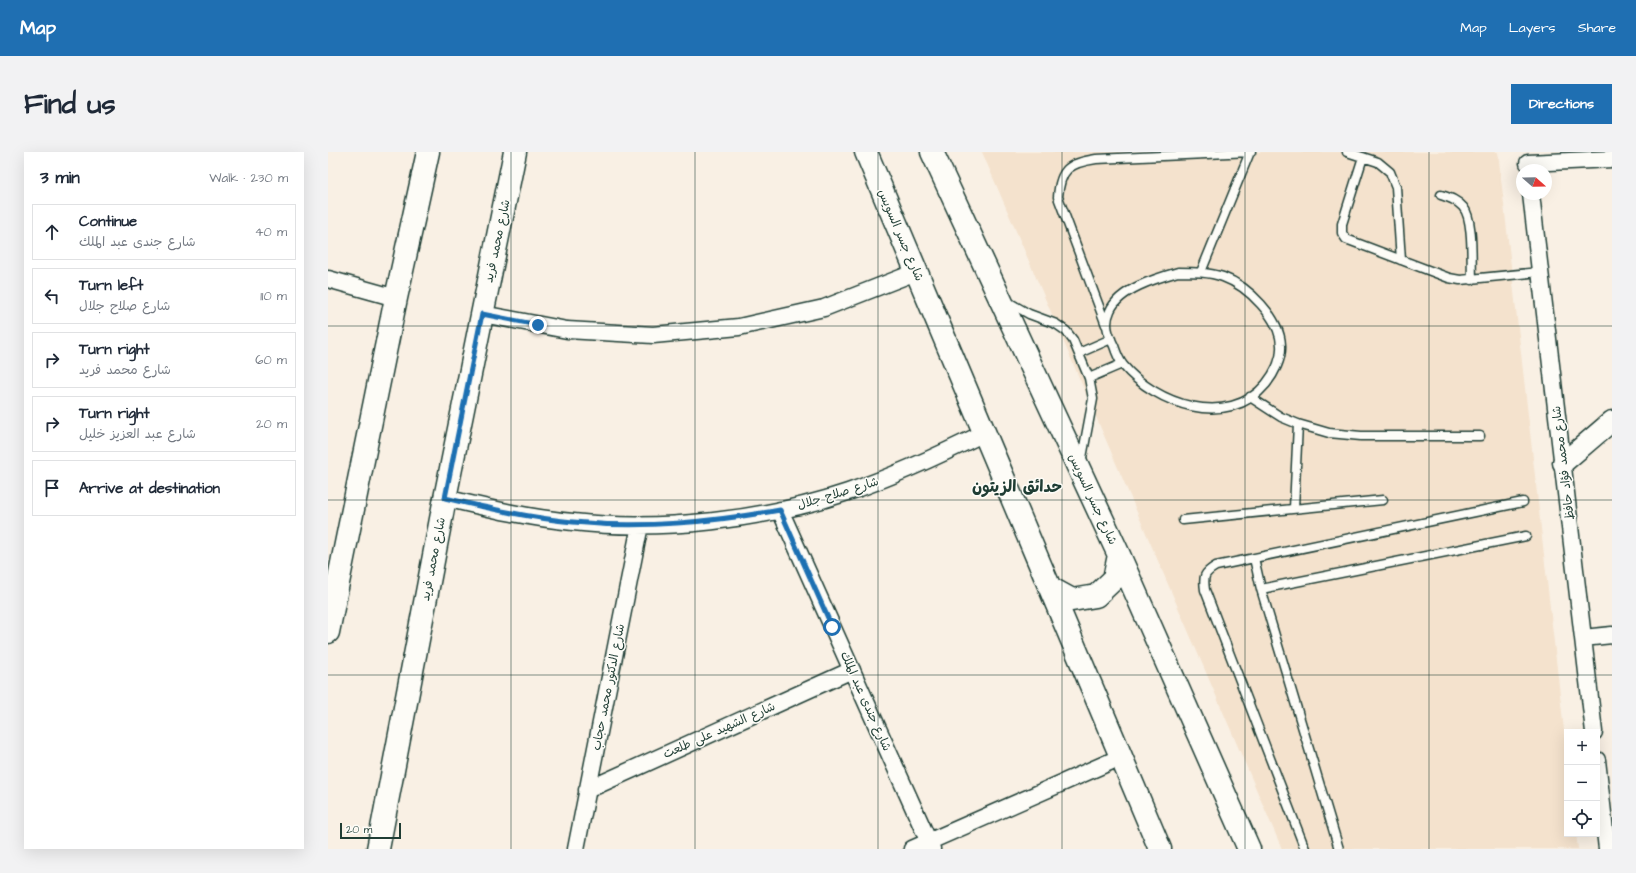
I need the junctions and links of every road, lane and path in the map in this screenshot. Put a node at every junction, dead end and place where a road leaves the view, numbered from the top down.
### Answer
1 (428, 152) edge
2 (515, 152) edge
3 (866, 152) edge
4 (932, 152) edge
5 (1250, 152) edge
6 (1347, 152) edge
7 (1363, 157) junction
8 (1612, 159) edge
9 (1528, 162) edge
10 (1441, 195) dead end
11 (1533, 200) edge
12 (1401, 260) junction
13 (916, 272) junction
14 (1201, 272) junction
15 (1540, 272) junction
16 (328, 279) edge
17 (1472, 280) junction
18 (999, 297) junction
19 (396, 298) junction
20 (482, 314) junction
21 (1106, 326) junction
22 (1110, 340) junction
23 (1079, 353) junction
24 (1122, 364) junction
25 (1089, 378) junction
26 (1250, 397) junction
27 (1612, 421) edge
28 (1298, 424) junction
29 (984, 433) junction
30 (1480, 436) dead end
31 (1563, 463) junction
32 (1080, 471) junction
33 (445, 498) junction
34 (1384, 500) dead end
35 (1523, 502) dead end
36 (1294, 508) junction
37 (780, 510) junction
38 (1183, 520) dead end
39 (640, 525) junction
40 (1526, 536) dead end
41 (1119, 555) junction
42 (1254, 558) junction
43 (1050, 588) junction
44 (1261, 589) junction
45 (328, 632) edge
46 (1612, 635) edge
47 (1583, 638) junction
48 (852, 670) junction
49 (1594, 729) edge
50 (1121, 757) junction
51 (1602, 767) edge
52 (587, 790) junction
53 (930, 845) edge
54 (378, 849) edge
55 (576, 849) edge
56 (912, 849) edge
57 (1160, 849) edge
58 (1248, 849) edge
59 (1304, 849) edge
60 (1339, 849) edge
61 (1607, 849) edge

1 - 19 main road
2 - 20 main road, شارع محمد فريد
3 - 13 main road, شارع جسر السويس
4 - 18 main road, شارع جسر السويس
5 - 14 lane
5 - 21 lane
6 - 7 lane
7 - 12 lane
7 - 12 lane
8 - 9 street
10 - 17 lane
11 - 15 street, شارع محمد فؤاد حافظ
12 - 17 lane
13 - 20 street
13 - 29 main road, شارع جسر السويس
14 - 21 lane
14 - 26 lane
15 - 17 lane
15 - 31 street, شارع محمد فؤاد حافظ
16 - 19 street
18 - 23 lane
18 - 32 main road, شارع جسر السويس
19 - 45 main road
20 - 33 main road, شارع محمد فريد
21 - 22 lane
22 - 23 lane
22 - 24 lane
23 - 25 lane
24 - 25 lane
24 - 26 lane
25 - 32 lane
26 - 28 lane
27 - 31 street
28 - 30 lane
28 - 36 lane
29 - 37 street, شارع صلاح جلال
29 - 43 main road, شارع جسر السويس
31 - 47 street, شارع محمد فؤاد حافظ
32 - 41 main road, شارع جسر السويس
33 - 39 street, شارع صلاح جلال
33 - 54 main road, شارع محمد فريد
34 - 36 lane
35 - 42 lane
36 - 38 lane
37 - 39 street, شارع صلاح جلال
37 - 48 street, شارع جندى عبد الملك
39 - 52 street, شارع الدكتور محمد حجاب
40 - 44 lane
41 - 43 main road
41 - 58 main road, شارع جسر السويس
42 - 44 lane
42 - 59 lane
43 - 50 main road, شارع جسر السويس
44 - 60 lane
46 - 47 street
47 - 49 street, شارع محمد فؤاد حافظ
48 - 52 street, شارع الشهيد على طلعت
48 - 53 street, شارع جندى عبد الملك
50 - 53 street
50 - 57 main road, شارع جسر السويس
51 - 61 street
52 - 55 street, شارع الدكتور محمد حجاب
53 - 56 street

